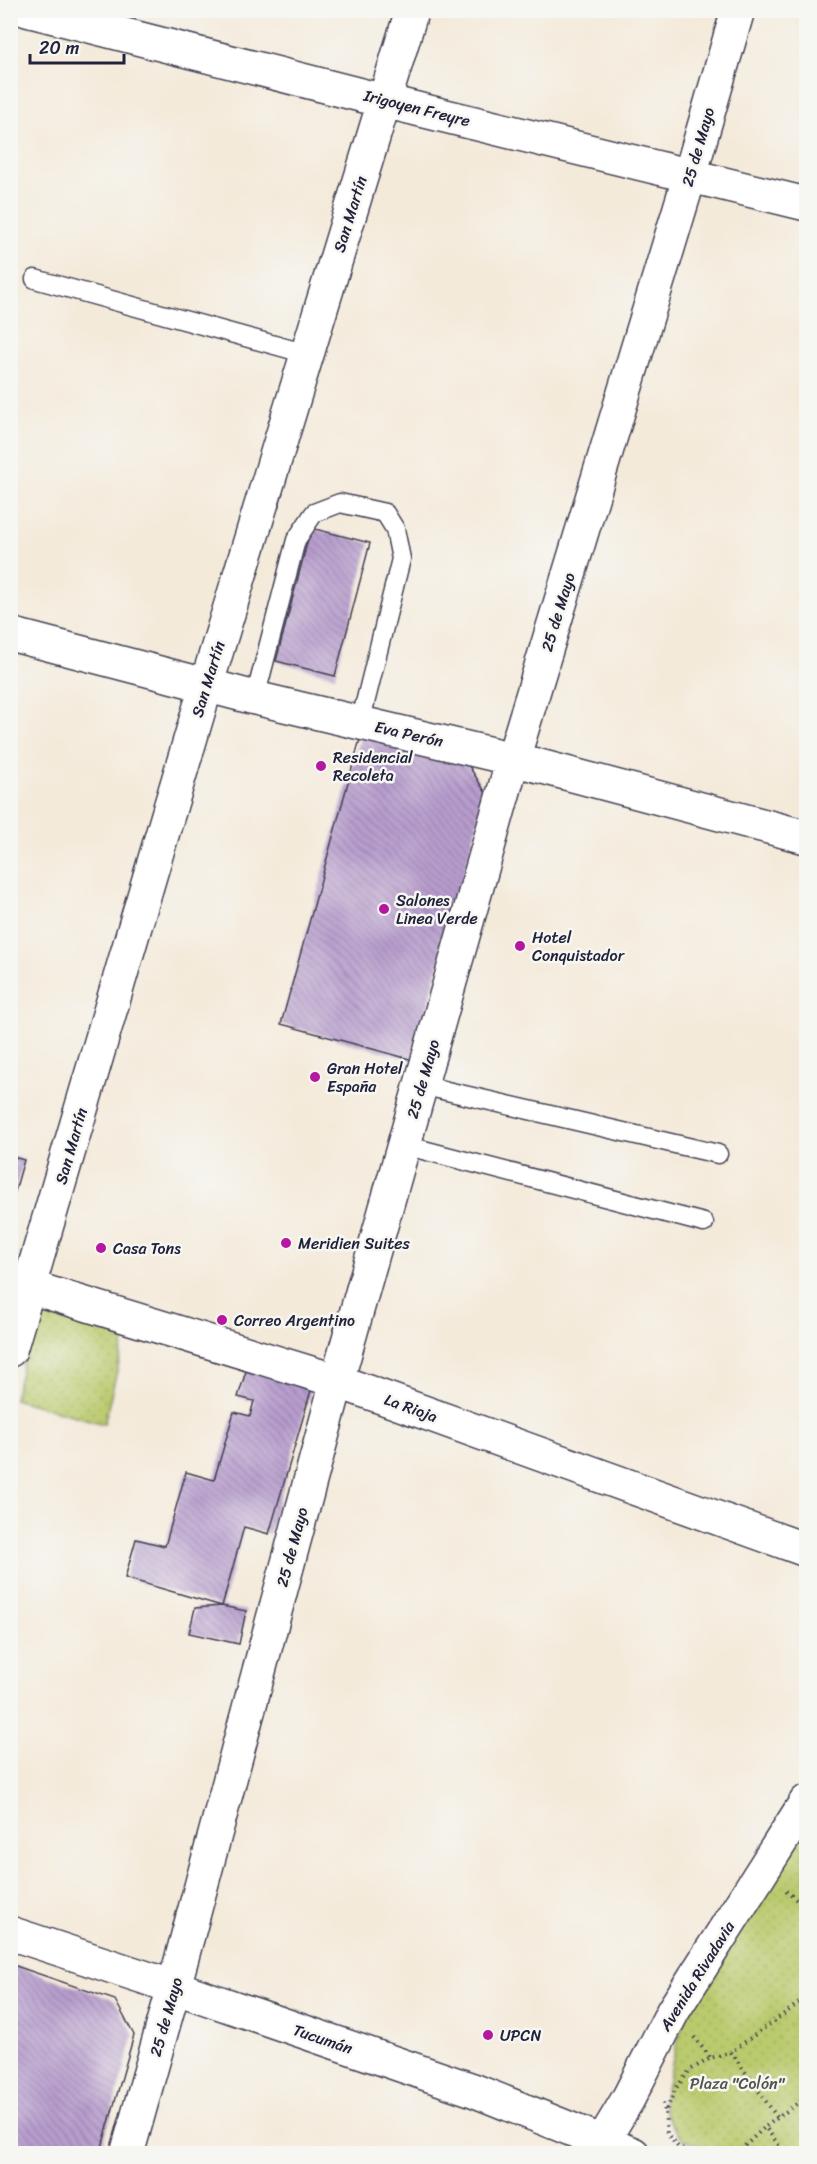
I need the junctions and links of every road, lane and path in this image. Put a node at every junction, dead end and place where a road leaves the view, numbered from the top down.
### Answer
1 (27, 10) edge
2 (412, 10) edge
3 (738, 10) edge
4 (384, 101) junction
5 (690, 175) junction
6 (807, 204) edge
7 (35, 279) dead end
8 (307, 354) junction
9 (10, 634) edge
10 (206, 686) junction
11 (255, 698) junction
12 (360, 723) junction
13 (513, 759) junction
14 (807, 837) edge
15 (421, 1084) junction
16 (404, 1145) junction
17 (718, 1154) dead end
18 (704, 1223) dead end
19 (20, 1284) edge
20 (10, 1350) edge
21 (337, 1381) junction
22 (807, 1550) edge
23 (807, 1802) edge
24 (10, 1933) edge
25 (174, 1987) junction
26 (807, 1998) edge
27 (689, 2031) dead end
28 (731, 2052) junction
29 (711, 2058) junction
30 (807, 2097) edge
31 (777, 2117) junction
32 (765, 2127) junction
33 (599, 2148) edge
34 (678, 2151) edge
35 (806, 2152) edge
36 (127, 2154) edge
37 (633, 2154) edge
38 (694, 2154) edge
39 (736, 2154) edge

1 - 4 street, Irigoyen Freyre
2 - 4 street, San Martín
3 - 5 street, 25 de Mayo
4 - 5 street, Irigoyen Freyre
4 - 8 street, San Martín
5 - 6 street, Irigoyen Freyre
5 - 13 street, 25 de Mayo
7 - 8 lane
8 - 10 street, San Martín
9 - 10 street, Eva Perón
10 - 11 street, Eva Perón
10 - 19 street, San Martín
11 - 12 street, Eva Perón
11 - 12 lane
12 - 13 street, Eva Perón
13 - 14 street, Eva Perón
13 - 15 street, 25 de Mayo
15 - 16 street, 25 de Mayo
15 - 17 lane
16 - 18 lane
16 - 21 street, 25 de Mayo
19 - 20 street, San Martín
19 - 21 street, La Rioja
21 - 22 street, La Rioja
21 - 25 street, 25 de Mayo
23 - 33 street, Avenida Rivadavia
24 - 25 street, Tucumán
25 - 33 street, Tucumán
25 - 36 street, 25 de Mayo
26 - 28 path
27 - 29 path
28 - 29 path
28 - 31 path
29 - 34 path
30 - 31 path
31 - 32 path
32 - 35 path
32 - 39 path
33 - 37 street, Tucumán
34 - 38 path

